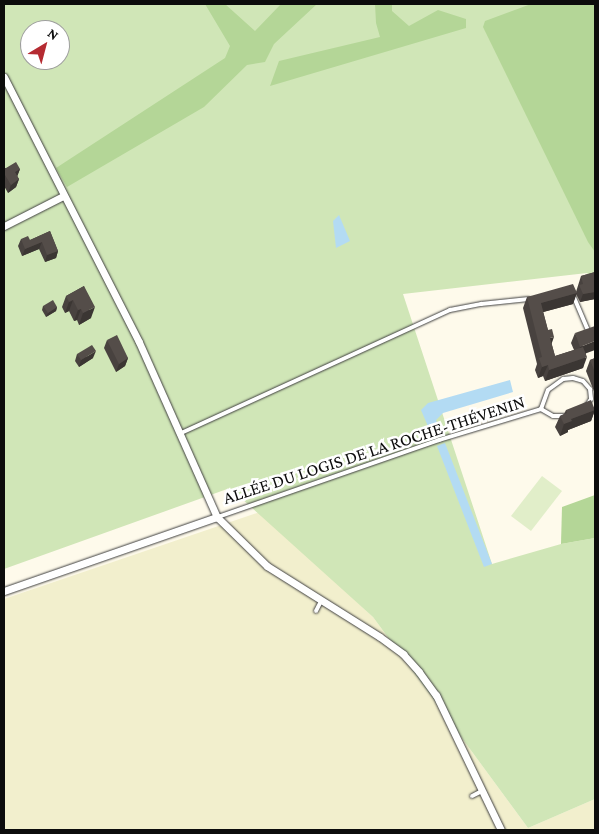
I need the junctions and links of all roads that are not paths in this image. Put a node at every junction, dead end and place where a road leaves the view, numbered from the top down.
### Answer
1 (4, 77) edge
2 (62, 196) junction
3 (4, 226) edge
4 (571, 291) edge
5 (538, 297) edge
6 (588, 330) edge
7 (541, 409) junction
8 (180, 434) junction
9 (217, 517) junction
10 (4, 591) edge
11 (321, 600) junction
12 (316, 611) dead end
13 (482, 791) junction
14 (472, 796) dead end
15 (501, 830) edge

1 - 2 street
2 - 3 street
2 - 8 street
4 - 6 lane
5 - 8 lane
7 - 7 lane
7 - 9 lane, ALLÉE DU LOGIS DE LA ROCHE-THÉVENIN
8 - 9 street
9 - 10 street
9 - 11 street
11 - 12 lane
11 - 13 street
13 - 14 lane
13 - 15 street

